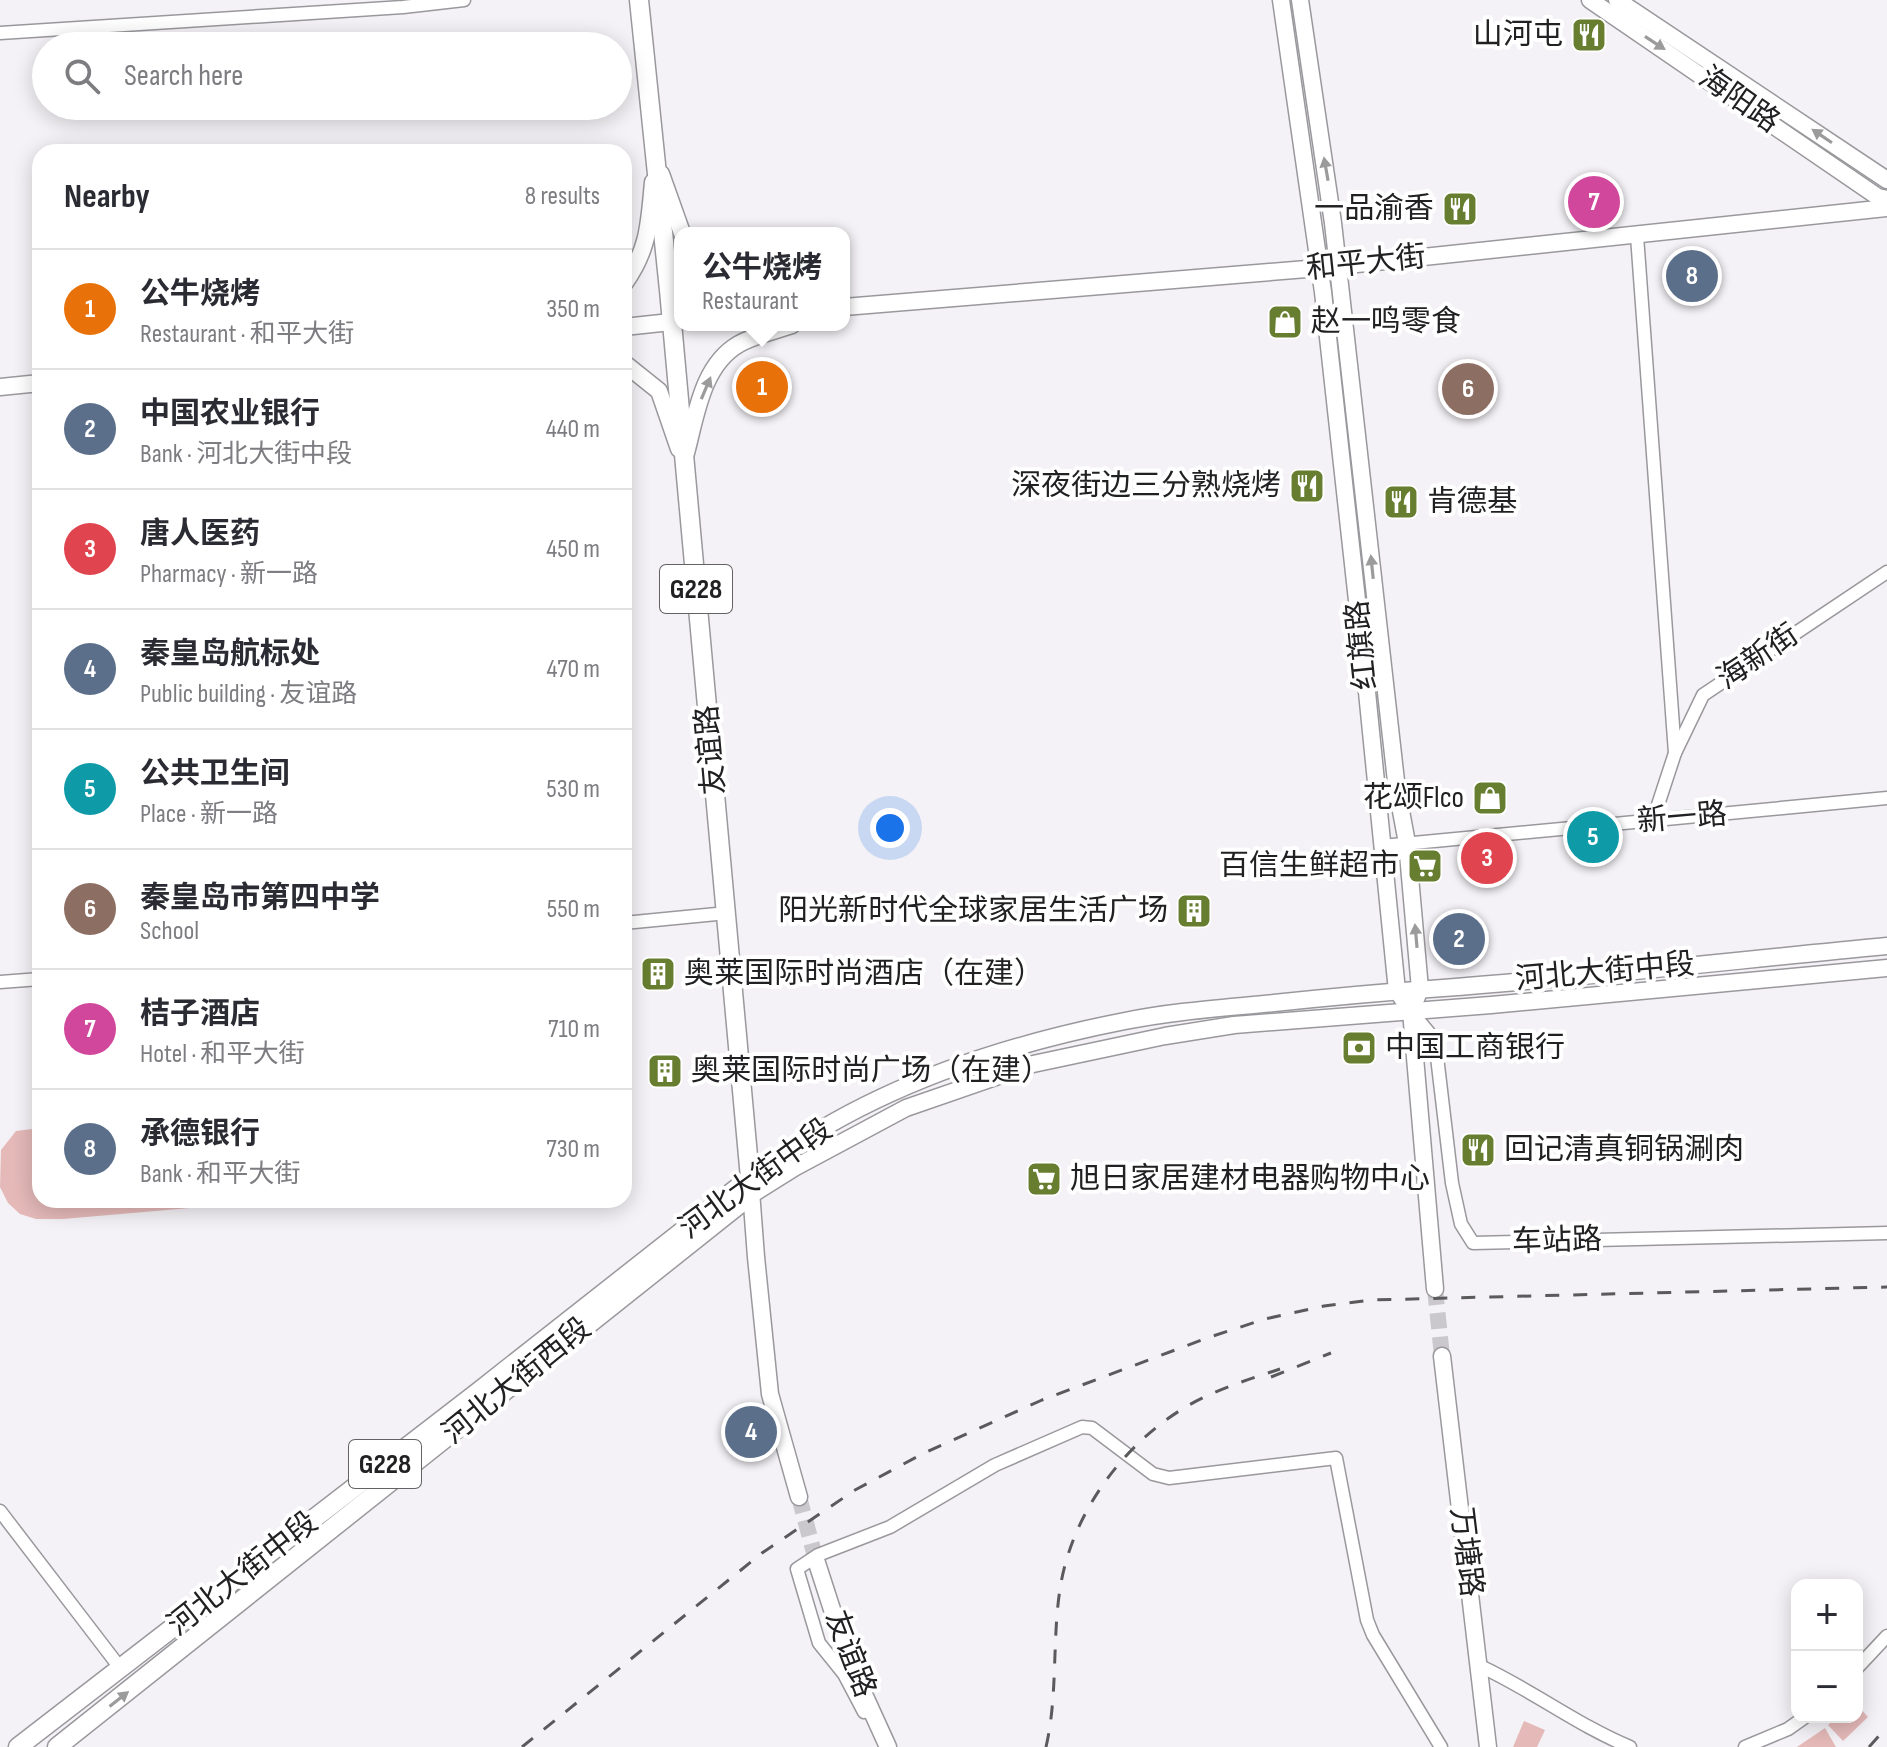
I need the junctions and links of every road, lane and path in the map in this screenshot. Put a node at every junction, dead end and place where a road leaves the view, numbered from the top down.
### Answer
1 (464, 0) edge
2 (639, 0) edge
3 (1281, 0) edge
4 (1300, 0) edge
5 (1590, 0) edge
6 (1617, 0) edge
7 (0, 33) edge
8 (655, 157) junction
9 (1887, 180) edge
10 (1887, 199) edge
11 (1887, 208) edge
12 (680, 227) edge
13 (1637, 236) junction
14 (1337, 266) junction
15 (1319, 268) junction
16 (632, 273) edge
17 (674, 306) edge
18 (850, 307) edge
19 (674, 322) edge
20 (632, 326) edge
21 (677, 331) edge
22 (775, 331) edge
23 (632, 369) edge
24 (32, 384) edge
25 (0, 387) edge
26 (684, 462) junction
27 (1887, 572) edge
28 (1675, 753) junction
29 (1887, 798) edge
30 (1653, 820) junction
31 (1407, 843) junction
32 (1382, 846) junction
33 (727, 913) junction
34 (632, 922) edge
35 (1887, 946) edge
36 (1887, 968) edge
37 (32, 980) edge
38 (0, 982) edge
39 (1420, 989) junction
40 (1397, 991) junction
41 (1411, 1011) junction
42 (751, 1186) junction
43 (1887, 1233) edge
44 (1435, 1289) tunnel mouth
45 (1442, 1356) tunnel mouth
46 (799, 1497) tunnel mouth
47 (0, 1511) edge
48 (816, 1560) tunnel mouth
49 (1887, 1636) edge
50 (1863, 1662) edge
51 (1480, 1666) junction
52 (121, 1669) junction
53 (1796, 1723) edge
54 (18, 1747) edge
55 (57, 1747) edge
56 (882, 1747) edge
57 (888, 1747) edge
58 (1441, 1747) edge
59 (1488, 1747) edge
60 (1630, 1747) edge
61 (1745, 1747) edge

1 - 7 street
2 - 8 highway, 友谊路 / G228
3 - 15 main road, 红旗路
14 -> 4 main road
5 -> 10 main road, 海阳路
9 -> 6 main road, 海阳路
8 - 12 main road
8 - 16 main road
8 - 17 highway, 友谊路 / G228
11 - 13 main road, 和平大街
13 - 14 main road, 和平大街
13 - 28 street
14 - 15 main road, 和平大街
31 -> 14 main road
15 - 18 main road, 和平大街
15 - 32 main road, 红旗路
19 - 20 main road
21 - 26 highway, 友谊路 / G228
26 -> 22 main road
23 - 26 main road
24 - 25 main road
26 - 33 highway, 友谊路 / G228
27 - 28 street, 海新街
28 - 30 street, 海新街
29 - 30 street, 新一路
30 - 31 street, 新一路
31 - 32 street, 新一路
39 -> 31 main road
32 - 40 main road, 红旗路
33 - 34 street
33 - 42 highway, 友谊路 / G228
35 - 39 main road, 河北大街中段
36 - 41 main road
37 - 38 street
39 - 40 main road, 河北大街中段
39 - 41 main road
40 - 41 main road, 红旗路
40 - 42 main road, 河北大街中段
41 - 42 main road
41 - 43 street, 车站路
41 - 44 main road
42 - 46 main road, 友谊路
42 - 52 highway, 河北大街中段 / G228
55 -> 42 highway, 河北大街西段 / G228
45 - 51 main road, 万塘路
47 - 52 street
48 - 57 main road, 友谊路
49 - 50 street
51 - 59 main road, 万塘路
51 - 60 street
52 - 54 highway, 河北大街中段 / G228
53 - 61 street
56 - 58 street

